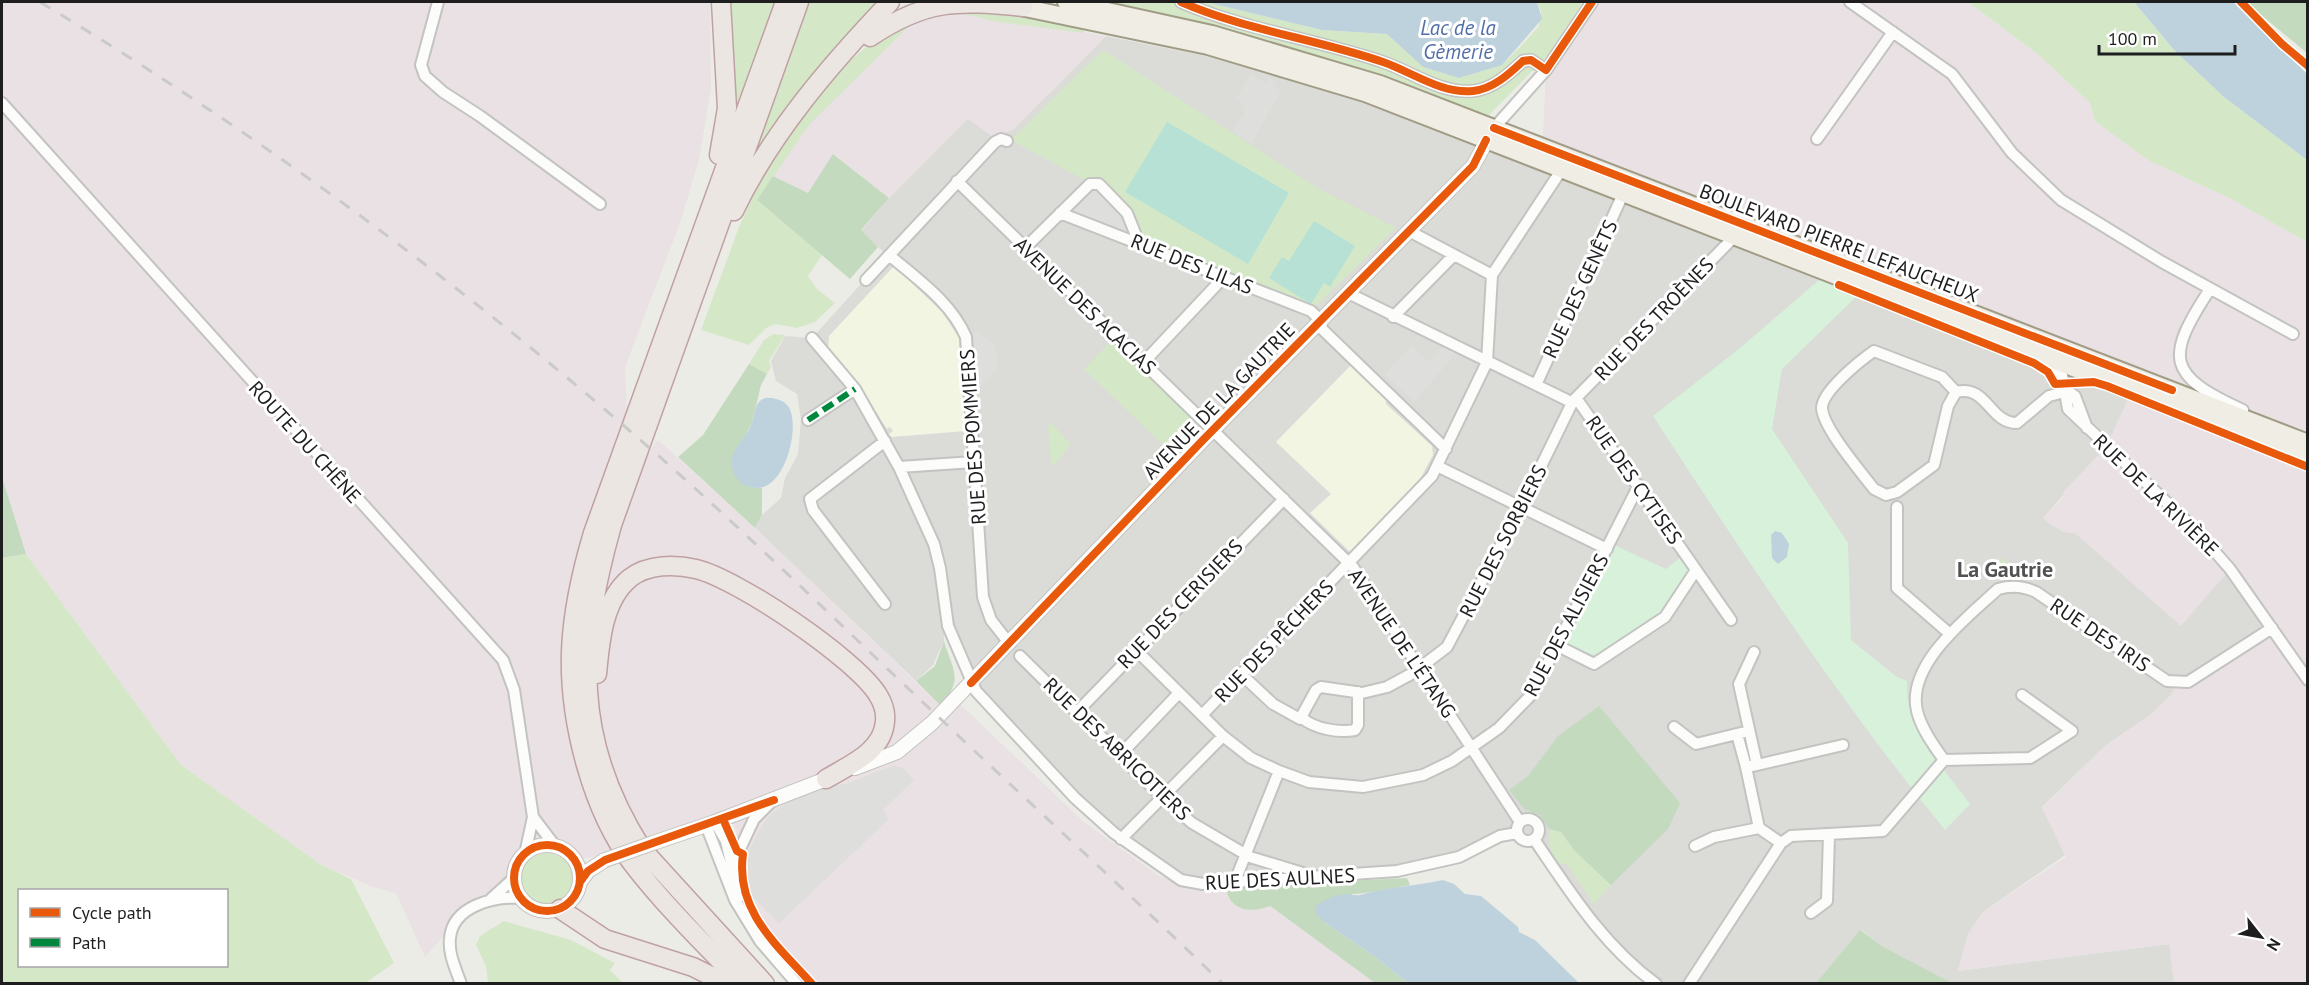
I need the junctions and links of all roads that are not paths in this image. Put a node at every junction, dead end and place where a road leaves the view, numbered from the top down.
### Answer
1 (438, 2) edge
2 (721, 2) edge
3 (785, 2) edge
4 (800, 2) edge
5 (890, 2) edge
6 (996, 2) edge
7 (1181, 2) edge
8 (1592, 2) edge
9 (1850, 2) edge
10 (1073, 3) edge
11 (1023, 7) junction
12 (1097, 22) junction
13 (1893, 32) junction
14 (1546, 70) junction
15 (812, 92) junction
16 (2, 103) edge
17 (1490, 134) junction
18 (1817, 139) dead end
19 (1007, 141) dead end
20 (1562, 169) junction
21 (957, 181) junction
22 (1624, 192) junction
23 (600, 204) dead end
24 (1060, 213) junction
25 (1409, 231) junction
26 (1735, 236) junction
27 (1139, 243) junction
28 (1025, 248) junction
29 (889, 255) junction
30 (1454, 255) junction
31 (1492, 275) junction
32 (1224, 277) junction
33 (866, 280) dead end
34 (2210, 289) junction
35 (1348, 294) junction
36 (693, 298) junction
37 (1393, 317) junction
38 (1320, 321) junction
39 (2293, 334) dead end
40 (812, 338) dead end
41 (2005, 340) junction
42 (660, 346) junction
43 (1487, 362) junction
44 (1143, 363) junction
45 (1536, 385) junction
46 (855, 389) junction
47 (1956, 392) junction
48 (2063, 393) junction
49 (1573, 401) junction
50 (808, 420) dead end
51 (1212, 431) junction
52 (2279, 432) junction
53 (885, 441) junction
54 (2307, 443) edge
55 (1446, 449) junction
56 (2307, 459) edge
57 (974, 462) junction
58 (1437, 466) junction
59 (899, 467) junction
60 (1639, 485) junction
61 (1284, 498) junction
62 (1521, 507) junction
63 (1897, 507) dead end
64 (1607, 549) junction
65 (1350, 564) junction
66 (1696, 570) junction
67 (885, 604) dead end
68 (1731, 620) dead end
69 (2272, 628) junction
70 (1950, 634) junction
71 (1009, 643) junction
72 (1558, 646) junction
73 (1136, 650) junction
74 (1754, 652) dead end
75 (1020, 656) dead end
76 (1419, 669) junction
77 (1241, 674) junction
78 (2307, 680) edge
79 (971, 683) junction
80 (1358, 692) junction
81 (1179, 693) junction
82 (2022, 695) dead end
83 (1078, 711) junction
84 (1202, 715) junction
85 (1302, 718) junction
86 (1674, 727) dead end
87 (1749, 731) junction
88 (1737, 734) junction
89 (1223, 736) junction
90 (1843, 745) dead end
91 (1472, 748) junction
92 (1121, 754) junction
93 (1944, 760) junction
94 (1751, 766) junction
95 (1279, 771) junction
96 (826, 779) junction
97 (1162, 797) junction
98 (774, 800) junction
99 (617, 806) junction
100 (533, 817) junction
101 (711, 824) junction
102 (1519, 827) junction
103 (1759, 828) junction
104 (1828, 835) junction
105 (1121, 839) junction
106 (1534, 839) junction
107 (1781, 843) junction
108 (555, 846) junction
109 (1695, 846) dead end
110 (525, 854) junction
111 (1247, 855) junction
112 (575, 860) junction
113 (605, 860) junction
114 (732, 866) junction
115 (1316, 877) junction
116 (514, 878) junction
117 (1236, 881) junction
118 (580, 882) junction
119 (520, 898) junction
120 (491, 900) junction
121 (560, 909) junction
122 (1811, 913) dead end
123 (745, 917) junction
124 (461, 984) edge
125 (727, 984) edge
126 (743, 984) edge
127 (765, 984) edge
128 (797, 984) edge
129 (1656, 984) edge
130 (1689, 984) edge

1 - 23 street
2 - 42 highway
3 - 42 highway
4 - 36 highway
5 - 15 highway
6 - 11 main road, BOULEVARD PIERRE LEFAUCHEUX
7 - 14 street
8 - 14 street
9 - 13 street
10 - 12 main road
10 - 17 main road, BOULEVARD PIERRE LEFAUCHEUX
11 - 12 main road, BOULEVARD PIERRE LEFAUCHEUX
11 - 15 highway
12 - 17 main road, BOULEVARD PIERRE LEFAUCHEUX
13 - 18 street
13 - 34 street
14 - 17 street
15 - 36 highway
16 - 100 street, ROUTE DU CHÊNE
17 - 20 main road, BOULEVARD PIERRE LEFAUCHEUX
17 - 25 street, AVENUE DE LA GAUTRIE
17 - 52 main road, BOULEVARD PIERRE LEFAUCHEUX
19 - 21 street
20 - 22 main road, BOULEVARD PIERRE LEFAUCHEUX
20 - 31 street
21 - 28 street, AVENUE DES ACACIAS
21 - 29 street
22 - 26 main road, BOULEVARD PIERRE LEFAUCHEUX
22 - 45 street, RUE DES GENÊTS
24 - 27 street, RUE DES LILAS
24 - 27 street
24 - 28 street
25 - 30 street
25 - 35 street, AVENUE DE LA GAUTRIE
26 - 41 main road, BOULEVARD PIERRE LEFAUCHEUX
26 - 49 street, RUE DES TROÈNES
27 - 32 street, RUE DES LILAS
28 - 44 street, AVENUE DES ACACIAS
29 - 33 street
29 - 57 street, RUE DES POMMIERS
30 - 31 street
30 - 37 street
31 - 43 street
32 - 38 street, RUE DES LILAS
32 - 44 street
34 - 39 street
34 - 52 street
35 - 37 street, RUE DES CYTISES
35 - 38 street, AVENUE DE LA GAUTRIE
36 - 99 highway
37 - 43 street, RUE DES CYTISES
38 - 51 street, AVENUE DE LA GAUTRIE
38 - 55 street, RUE DES LILAS
40 - 46 street
41 - 48 street, RUE DE LA RIVIÈRE
41 - 56 main road, BOULEVARD PIERRE LEFAUCHEUX
42 - 126 highway
43 - 45 street, RUE DES CYTISES
43 - 55 street, RUE DES PÊCHERS
44 - 51 street, AVENUE DES ACACIAS
45 - 49 street, RUE DES CYTISES
46 - 50 street
46 - 53 street
47 - 47 street
47 - 48 street
48 - 69 street, RUE DE LA RIVIÈRE
49 - 60 street, RUE DES CYTISES
49 - 62 street, RUE DES SORBIERS
51 - 61 street, AVENUE DE L'ÉTANG
51 - 71 street, AVENUE DE LA GAUTRIE
52 - 54 main road, BOULEVARD PIERRE LEFAUCHEUX
53 - 59 street
53 - 67 street
55 - 58 street, RUE DES PÊCHERS
57 - 59 street
57 - 71 street, RUE DES POMMIERS
58 - 62 street
58 - 65 street, RUE DES PÊCHERS
59 - 79 street
60 - 64 street, RUE DES ALISIERS
60 - 66 street, RUE DES CYTISES
61 - 65 street, AVENUE DE L'ÉTANG
61 - 73 street, RUE DES CERISIERS
62 - 64 street
62 - 76 street, RUE DES SORBIERS
63 - 70 street
64 - 72 street, RUE DES ALISIERS
65 - 76 street, AVENUE DE L'ÉTANG
65 - 77 street, RUE DES PÊCHERS
66 - 68 street, RUE DES CYTISES
66 - 72 street
69 - 70 street, RUE DES IRIS
69 - 78 street, RUE DE LA RIVIÈRE
70 - 93 street, RUE DES IRIS
71 - 79 street, AVENUE DE LA GAUTRIE
72 - 91 street, RUE DES ALISIERS
73 - 81 street, RUE DES ALISIERS
73 - 83 street, RUE DES CERISIERS
74 - 87 street
75 - 83 street, RUE DES ABRICOTIERS
76 - 80 street, RUE DES SORBIERS
76 - 91 street, AVENUE DE L'ÉTANG
77 - 84 street, RUE DES PÊCHERS
77 - 85 street
79 - 96 street, AVENUE DE LA GAUTRIE
79 - 105 street, RUE DES AULNES
80 - 85 street, RUE DES SORBIERS
80 - 85 street
81 - 84 street, RUE DES ALISIERS
81 - 92 street
82 - 93 street
83 - 92 street, RUE DES ABRICOTIERS
84 - 89 street, RUE DES ALISIERS
86 - 88 street
87 - 88 street
87 - 94 street
88 - 94 street
89 - 95 street, RUE DES ALISIERS
89 - 97 street
90 - 94 street
91 - 95 street, RUE DES ALISIERS
91 - 102 street, AVENUE DE L'ÉTANG
92 - 97 street, RUE DES ABRICOTIERS
93 - 104 street
94 - 103 street
95 - 111 street
96 - 98 street, AVENUE DE LA GAUTRIE
96 - 99 highway
97 - 105 street
97 - 111 street, RUE DES ABRICOTIERS
98 - 101 street, AVENUE DE LA GAUTRIE
98 - 114 street
99 - 127 highway
100 - 108 street, ROUTE DU CHÊNE
100 - 110 street, ROUTE DU CHÊNE
101 - 113 street, AVENUE DE LA GAUTRIE, bridge
101 - 114 street
101 - 123 street
102 - 106 street
102 - 106 street, AVENUE DE L'ÉTANG
102 - 115 street, RUE DES AULNES
103 - 107 street
103 - 109 street
104 - 107 street
104 - 122 street
105 - 117 street, RUE DES AULNES
106 - 129 street
107 - 130 street
108 - 110 street
108 - 112 street
110 - 116 street
111 - 115 street, RUE DES ABRICOTIERS
111 - 117 street
112 - 113 street, AVENUE DE LA GAUTRIE
112 - 118 street
113 - 118 street, AVENUE DE LA GAUTRIE
114 - 123 street
115 - 117 street, RUE DES AULNES
116 - 119 street
116 - 120 street
118 - 121 street
119 - 120 street
119 - 121 street
120 - 124 street
121 - 125 highway
123 - 128 street

